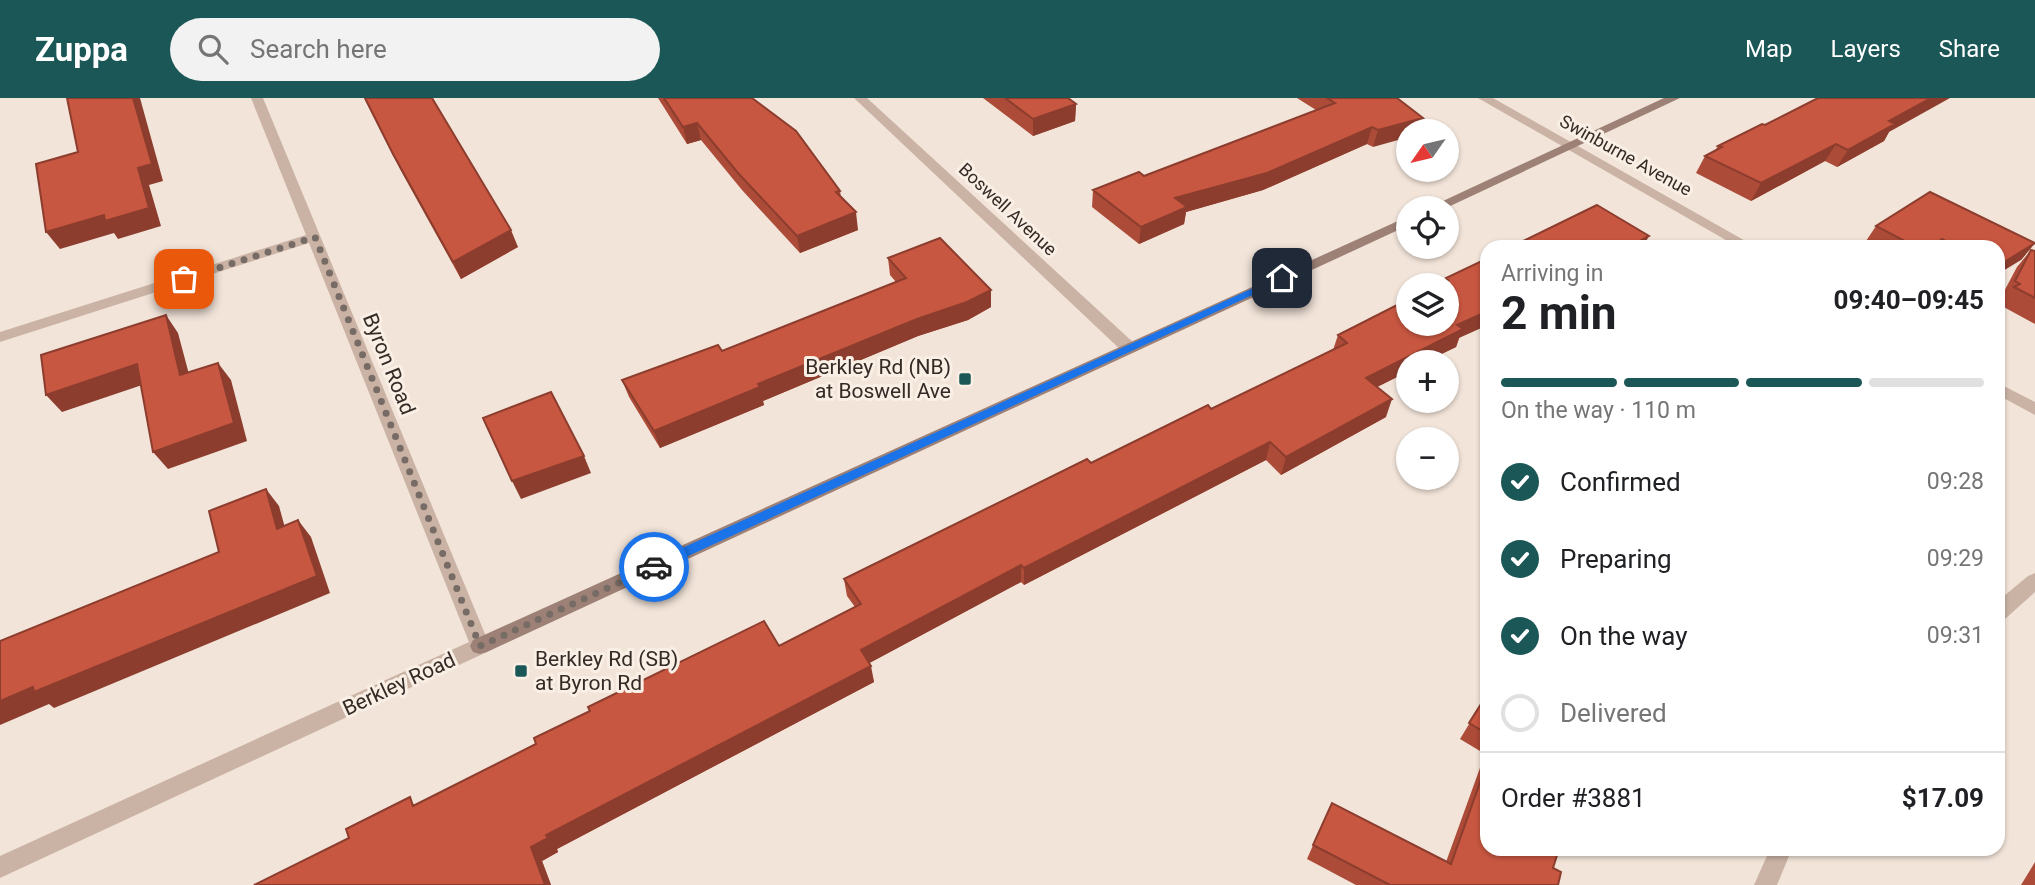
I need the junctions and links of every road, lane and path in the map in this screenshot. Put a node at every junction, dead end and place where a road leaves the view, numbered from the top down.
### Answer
1 (257, 98) edge
2 (860, 98) edge
3 (1484, 98) edge
4 (1675, 98) edge
5 (1570, 146) junction
6 (1459, 197) edge
7 (1396, 226) edge
8 (315, 237) junction
9 (1737, 240) edge
10 (0, 337) edge
11 (1129, 348) junction
12 (2005, 392) edge
13 (2035, 409) edge
14 (2035, 581) edge
15 (2005, 607) edge
16 (480, 646) junction
17 (1778, 856) edge
18 (0, 867) edge
19 (1765, 885) edge

1 - 8 street, Byron Road
2 - 11 street, Boswell Avenue
3 - 5 street, Swinburne Avenue
4 - 5 street
5 - 6 street
5 - 9 street, Swinburne Avenue
7 - 11 street, Berkley Road
8 - 10 street
8 - 16 street, Byron Road
11 - 16 street, Berkley Road
12 - 13 street
14 - 15 street
16 - 18 street, Berkley Road
17 - 19 street

